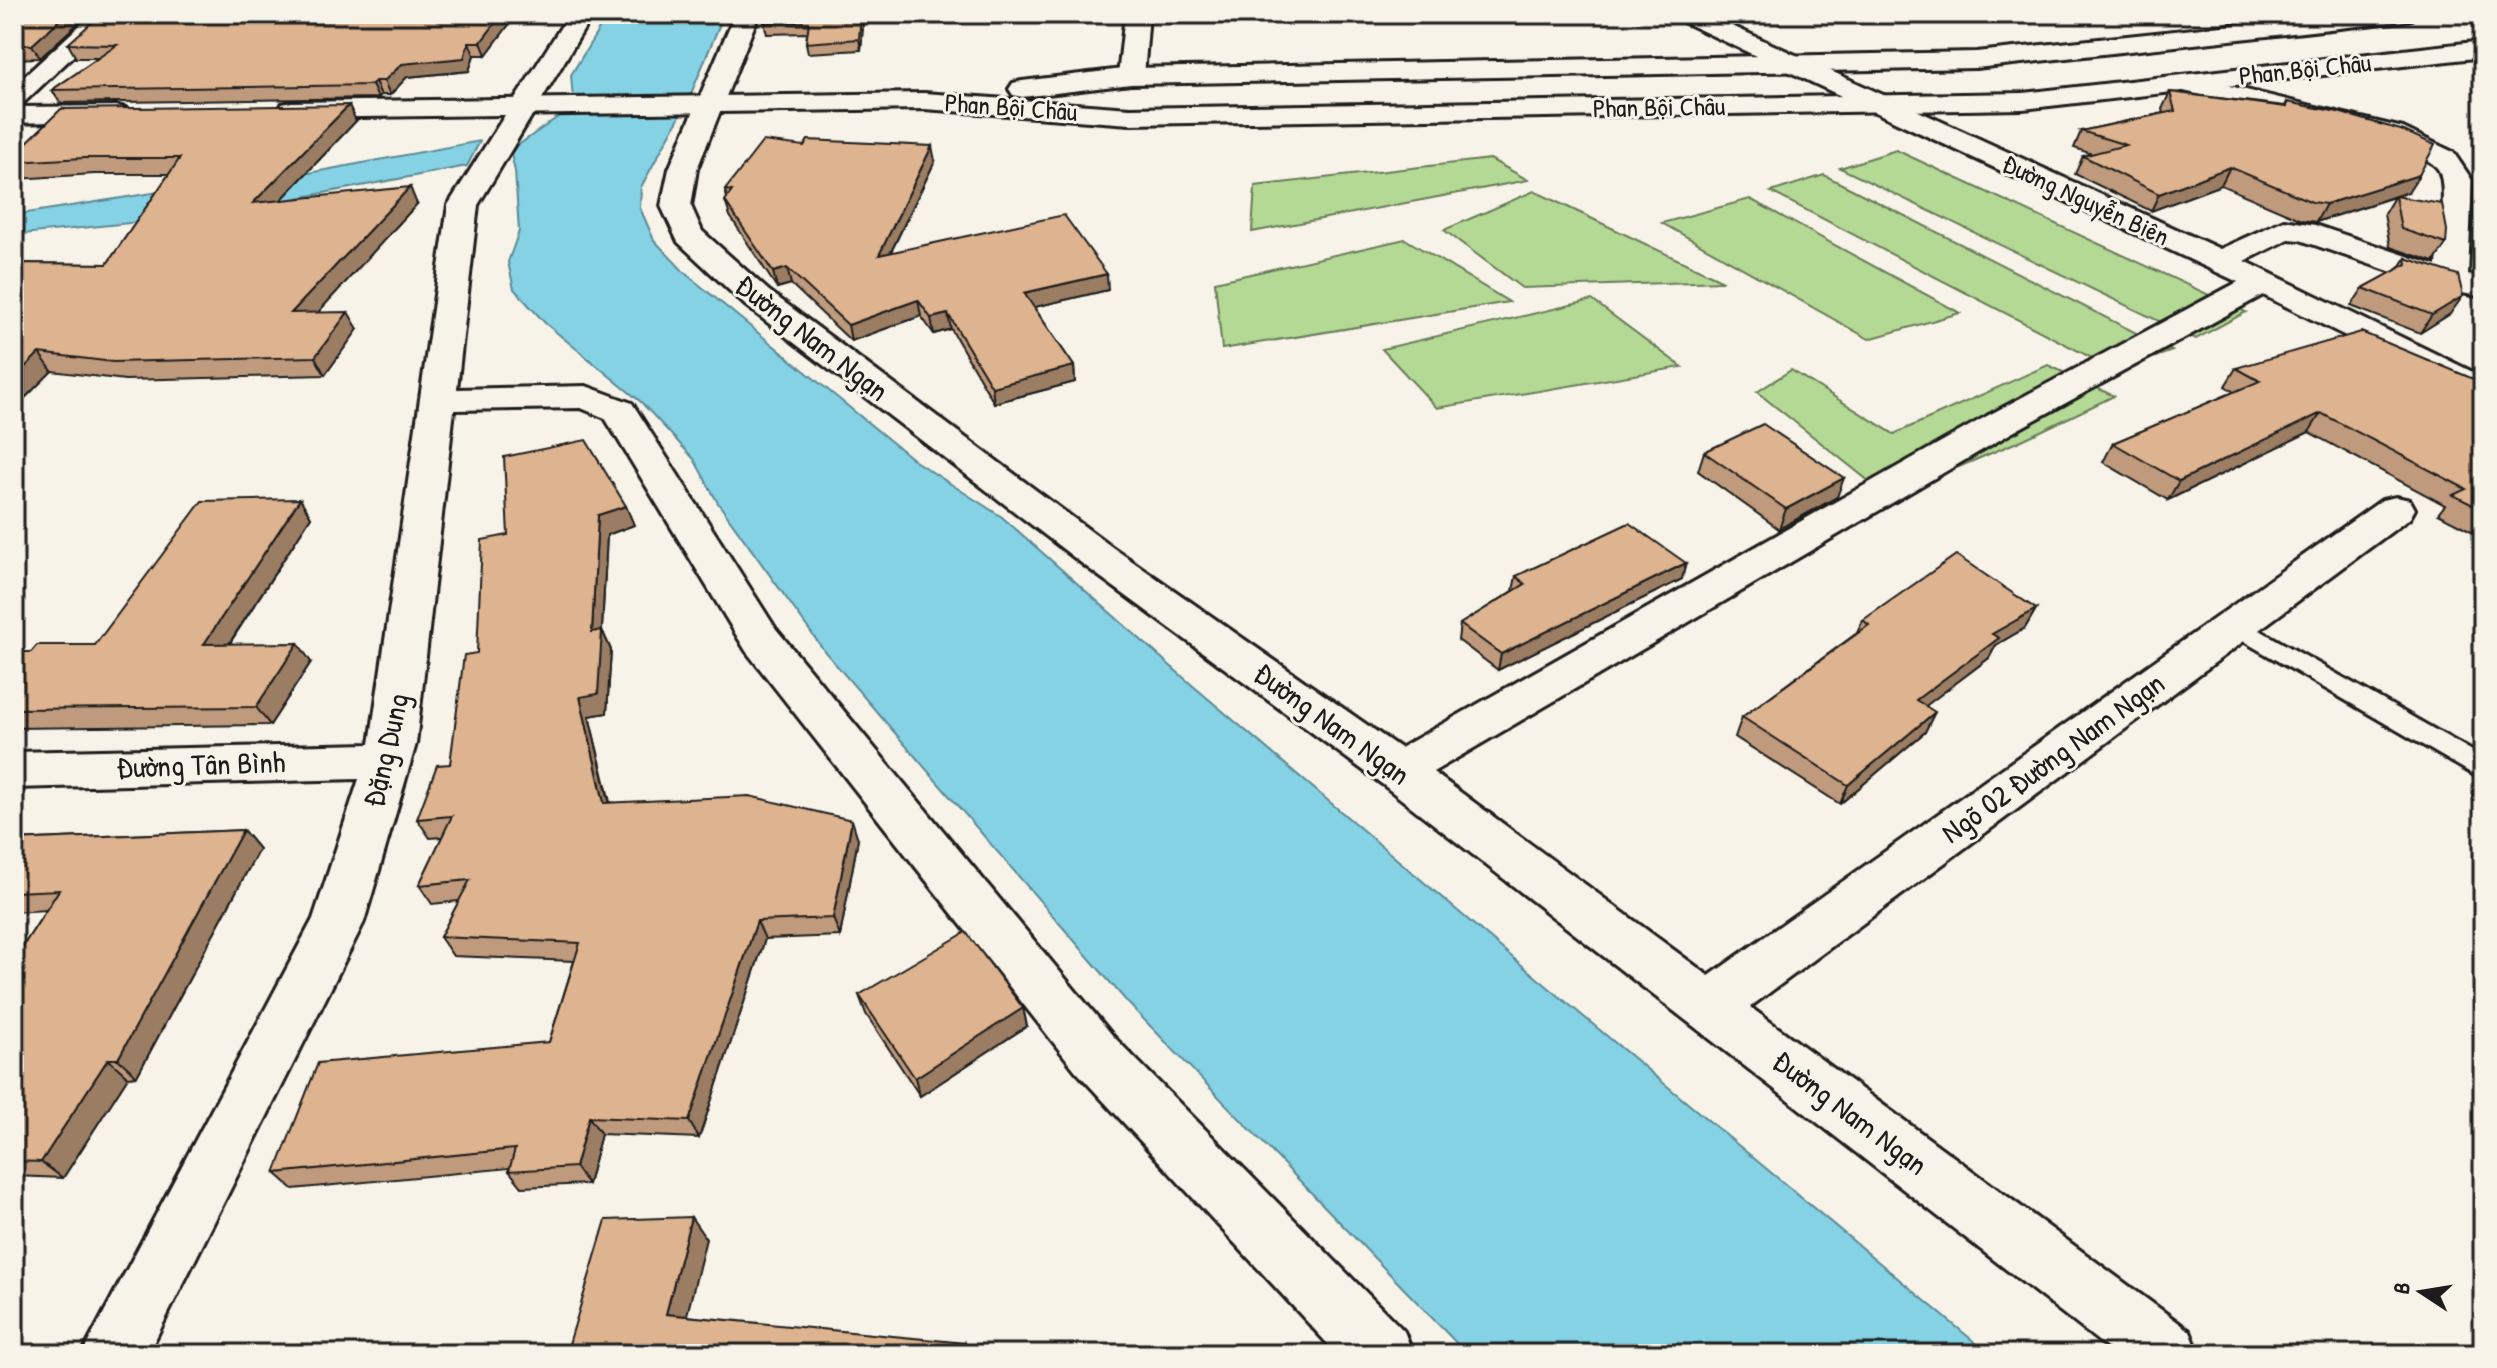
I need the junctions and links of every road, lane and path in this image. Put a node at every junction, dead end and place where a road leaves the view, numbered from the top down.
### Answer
1 (106, 14) edge
2 (581, 14) edge
3 (747, 14) edge
4 (1137, 14) edge
5 (1686, 14) edge
6 (2403, 14) edge
7 (2483, 49) edge
8 (1789, 64) junction
9 (1131, 76) junction
10 (2184, 83) junction
11 (14, 100) edge
12 (924, 101) junction
13 (711, 102) junction
14 (1876, 103) junction
15 (522, 106) junction
16 (268, 111) edge
17 (141, 113) edge
18 (14, 115) edge
19 (2220, 261) junction
20 (2261, 283) junction
21 (2468, 284) edge
22 (2483, 391) edge
23 (438, 400) junction
24 (2396, 509) dead end
25 (2235, 625) junction
26 (388, 761) junction
27 (14, 770) edge
28 (2483, 770) edge
29 (1398, 771) junction
30 (1710, 1006) junction
31 (114, 1354) edge
32 (1381, 1354) edge
33 (2167, 1354) edge

1 - 11 street
2 - 15 street, Đặng Dung
3 - 13 street, Đường Nam Ngạn
4 - 9 street
5 - 8 street, Đường Nguyễn Biên
6 - 8 street, Phan Bội Châu
7 - 10 street, Phan Bội Châu
8 - 9 street, Phan Bội Châu
8 - 14 street, Đường Nguyễn Biên
9 - 12 street, Phan Bội Châu
10 - 14 street, Phan Bội Châu
10 - 21 street
12 - 13 street
12 - 14 street, Phan Bội Châu
13 - 15 street
13 - 29 street, Đường Nam Ngạn
14 - 19 street, Đường Nguyễn Biên
15 - 16 street
15 - 23 street, Đặng Dung
17 - 18 street
19 - 20 street, Đường Nguyễn Biên
19 - 21 street
20 - 22 street, Đường Nguyễn Biên
20 - 29 street
23 - 26 street, Đặng Dung
23 - 32 street
24 - 25 street, Ngõ 02 Đường Nam Ngạn
25 - 28 lane
25 - 30 street, Ngõ 02 Đường Nam Ngạn
26 - 27 street, Đường Tân Bình
26 - 31 street, Đặng Dung
29 - 30 street, Đường Nam Ngạn
30 - 33 street, Đường Nam Ngạn

